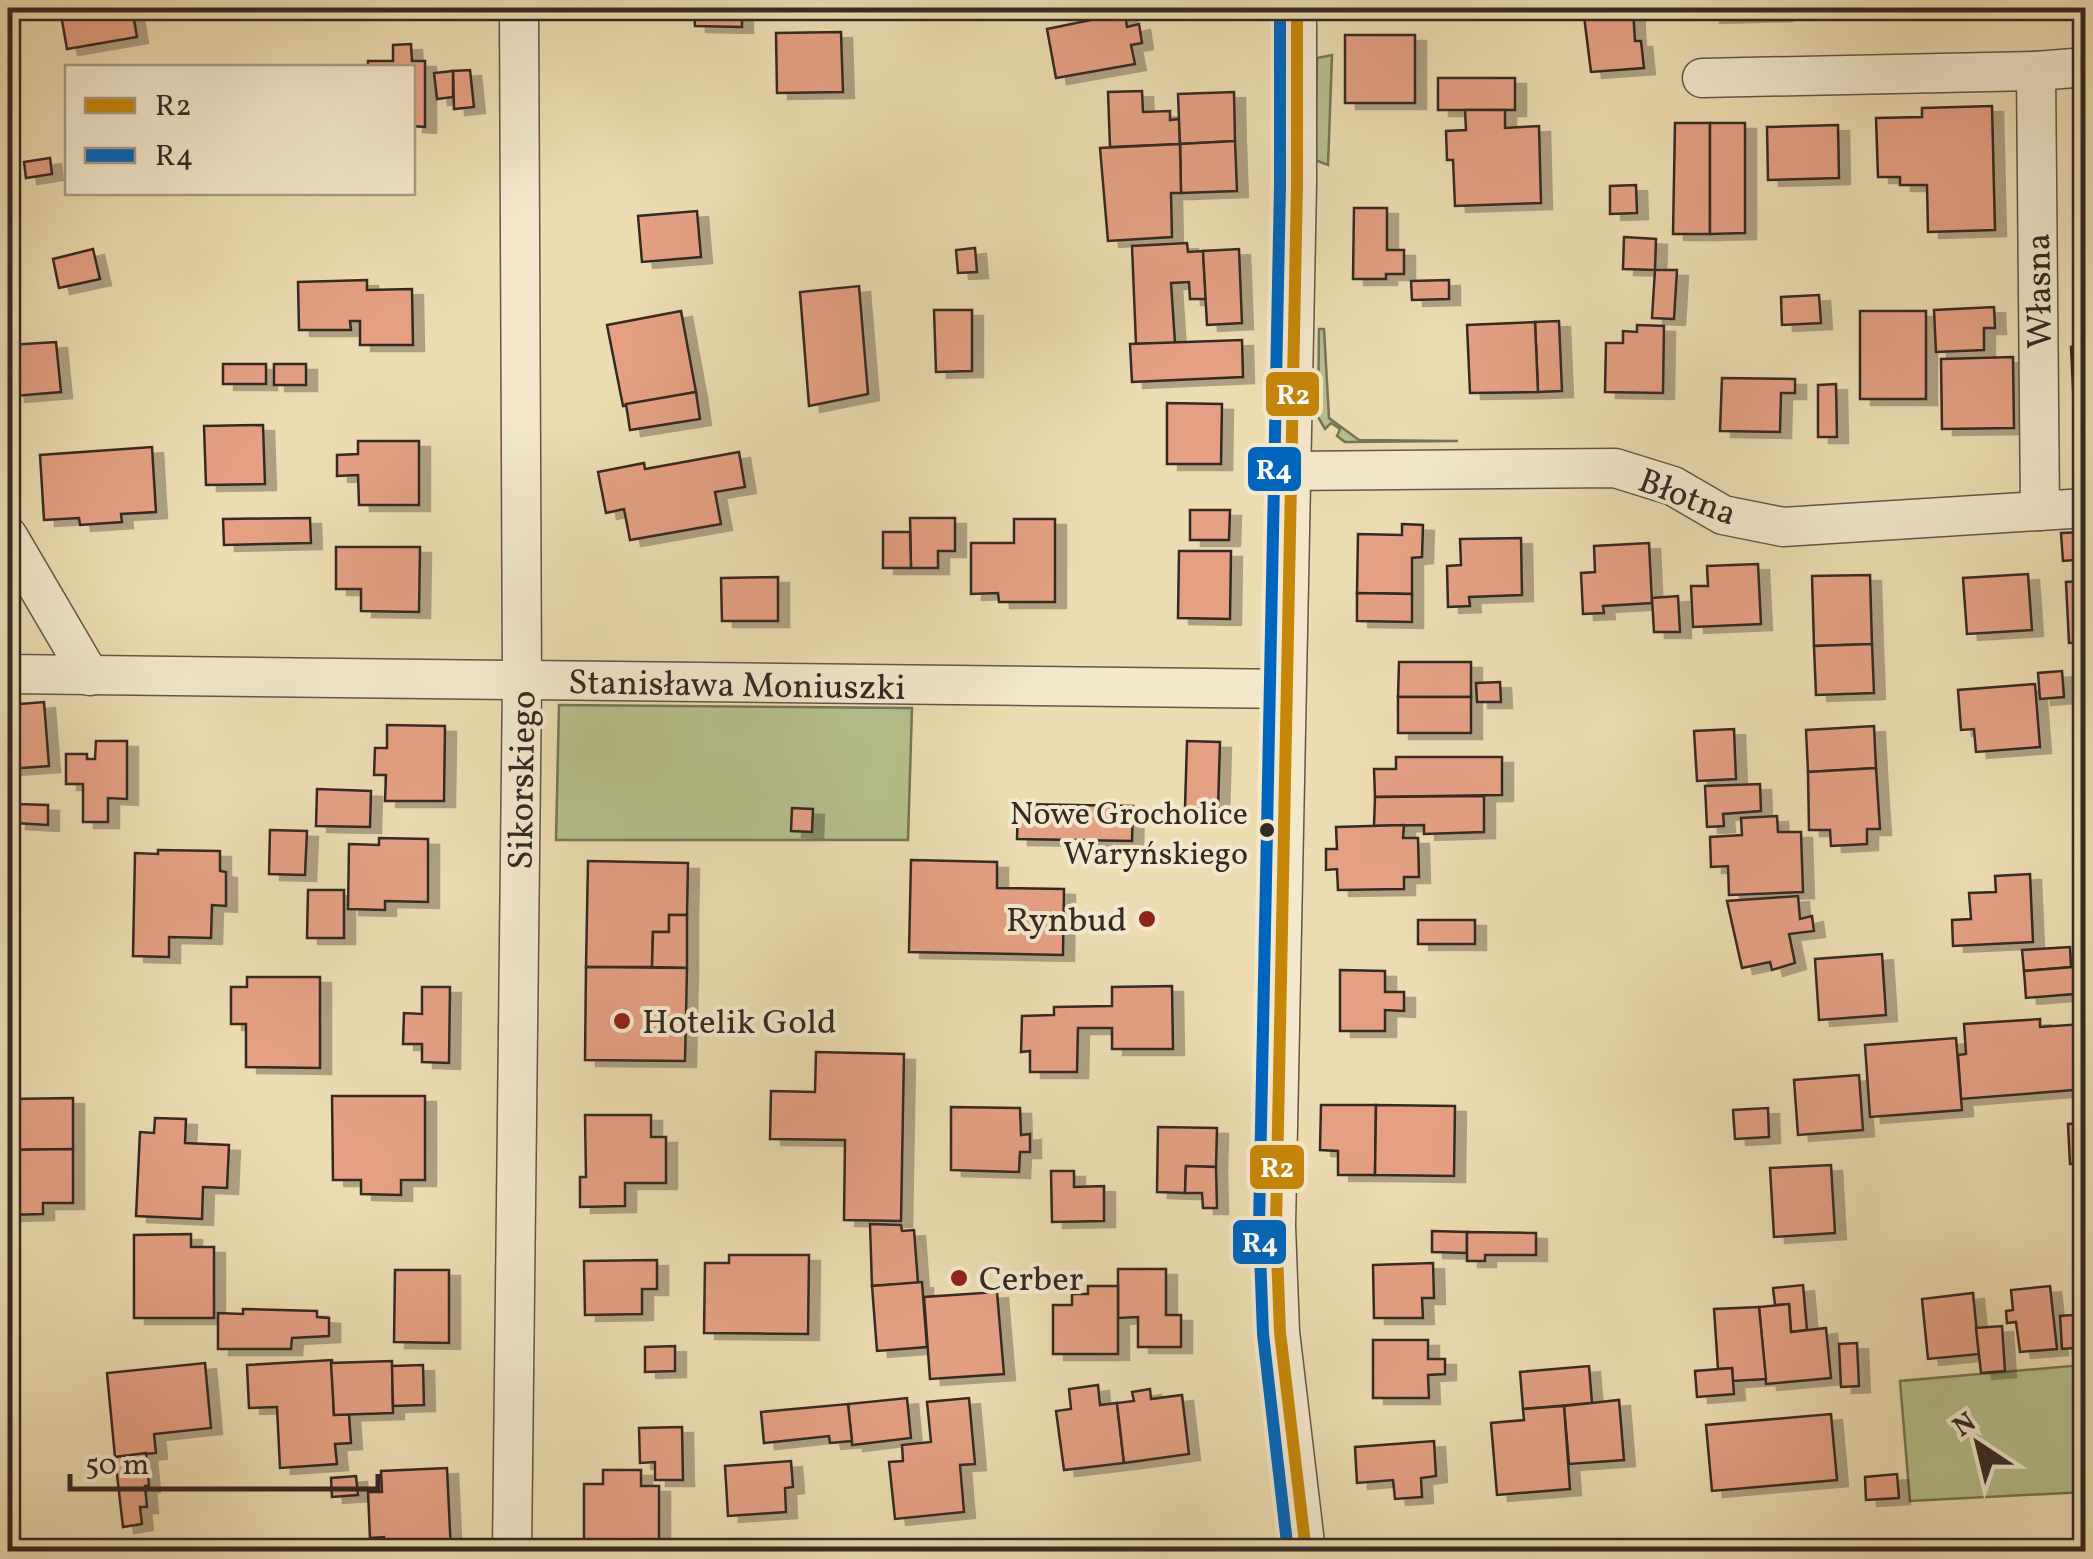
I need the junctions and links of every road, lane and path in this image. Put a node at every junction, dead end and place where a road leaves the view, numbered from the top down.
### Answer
1 (518, 8) edge
2 (1297, 8) edge
3 (2086, 66) edge
4 (2036, 71) junction
5 (1702, 78) dead end
6 (1290, 472) junction
7 (2086, 508) edge
8 (2040, 512) junction
9 (8, 536) edge
10 (8, 674) edge
11 (90, 676) junction
12 (522, 682) junction
13 (1286, 690) junction
14 (512, 1552) edge
15 (1306, 1552) edge

1 - 12 street, Sikorskiego
2 - 6 street
3 - 4 street
4 - 5 street
4 - 8 street, Własna
6 - 8 street, Błotna
6 - 13 street
7 - 8 street, Błotna
9 - 11 street
10 - 11 street, Stanisława Moniuszki
11 - 12 street, Stanisława Moniuszki
12 - 13 street, Stanisława Moniuszki
12 - 14 street, Sikorskiego
13 - 15 street

